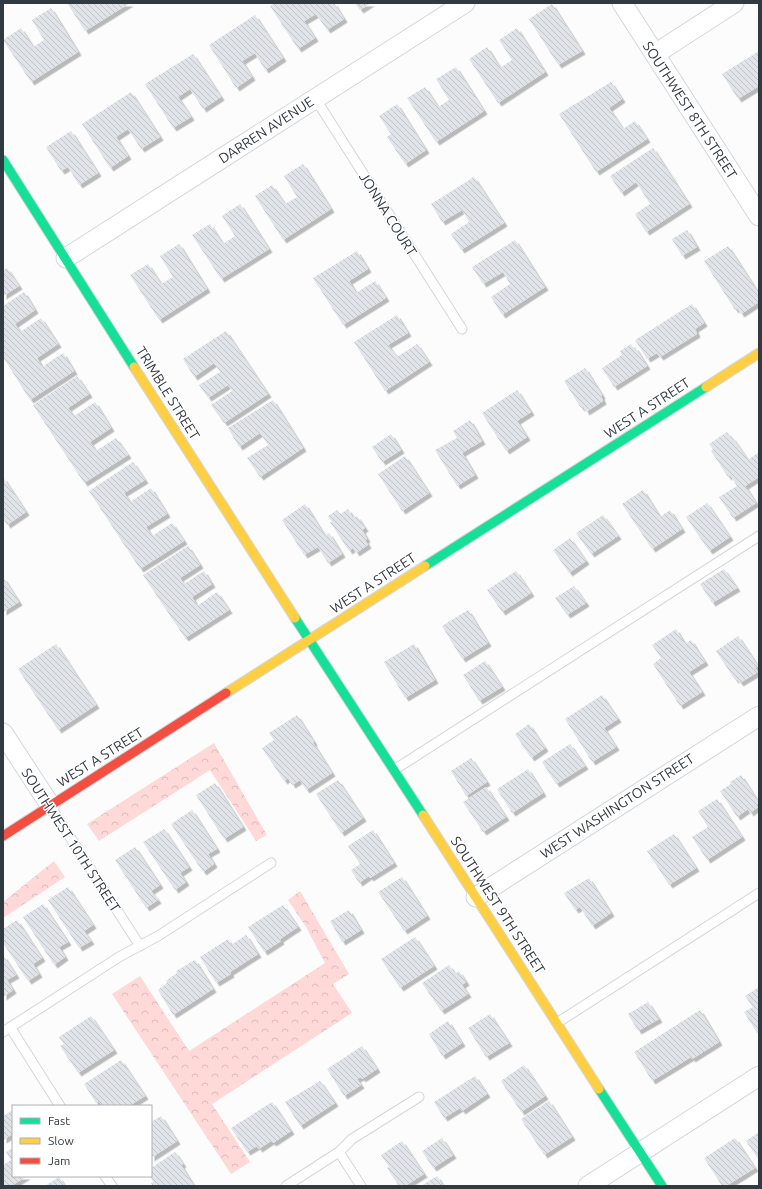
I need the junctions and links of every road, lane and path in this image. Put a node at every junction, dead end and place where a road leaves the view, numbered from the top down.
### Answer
1 (465, 3) edge
2 (622, 3) edge
3 (734, 3) edge
4 (655, 54) junction
5 (315, 98) junction
6 (3, 160) edge
7 (759, 216) edge
8 (66, 258) junction
9 (462, 329) dead end
10 (759, 353) edge
11 (759, 536) edge
12 (310, 640) junction
13 (759, 716) edge
14 (3, 733) edge
15 (394, 770) junction
16 (50, 805) junction
17 (3, 836) edge
18 (271, 863) dead end
19 (759, 893) edge
20 (476, 897) junction
21 (140, 946) junction
22 (557, 1023) junction
23 (6, 1030) edge
24 (759, 1076) edge
25 (419, 1097) dead end
26 (59, 1105) edge
27 (338, 1152) junction
28 (640, 1152) junction
29 (106, 1177) edge
30 (112, 1186) edge
31 (286, 1186) edge
32 (361, 1186) edge
33 (588, 1186) edge
34 (662, 1186) edge

1 - 5 street, DARREN AVENUE
2 - 4 street, SOUTHWEST 8TH STREET
3 - 4 street
4 - 7 street, SOUTHWEST 8TH STREET
5 - 8 street, DARREN AVENUE
5 - 9 lane, JONNA COURT
6 - 8 street, TRIMBLE STREET
8 - 12 street, TRIMBLE STREET
10 - 12 street, WEST A STREET
11 - 15 lane
12 - 15 street, SOUTHWEST 9TH STREET
12 - 16 street, WEST A STREET
13 - 20 street, WEST WASHINGTON STREET
14 - 16 street, SOUTHWEST 10TH STREET
15 - 20 street, SOUTHWEST 9TH STREET
16 - 17 street, WEST A STREET
16 - 21 lane, SOUTHWEST 10TH STREET
18 - 21 lane
19 - 22 lane
20 - 22 street, SOUTHWEST 9TH STREET
21 - 23 lane
22 - 28 street, SOUTHWEST 9TH STREET
23 - 26 lane
24 - 28 street
25 - 27 lane
27 - 31 lane
27 - 32 lane
28 - 33 street
28 - 34 street, SOUTHWEST 9TH STREET
29 - 30 lane

